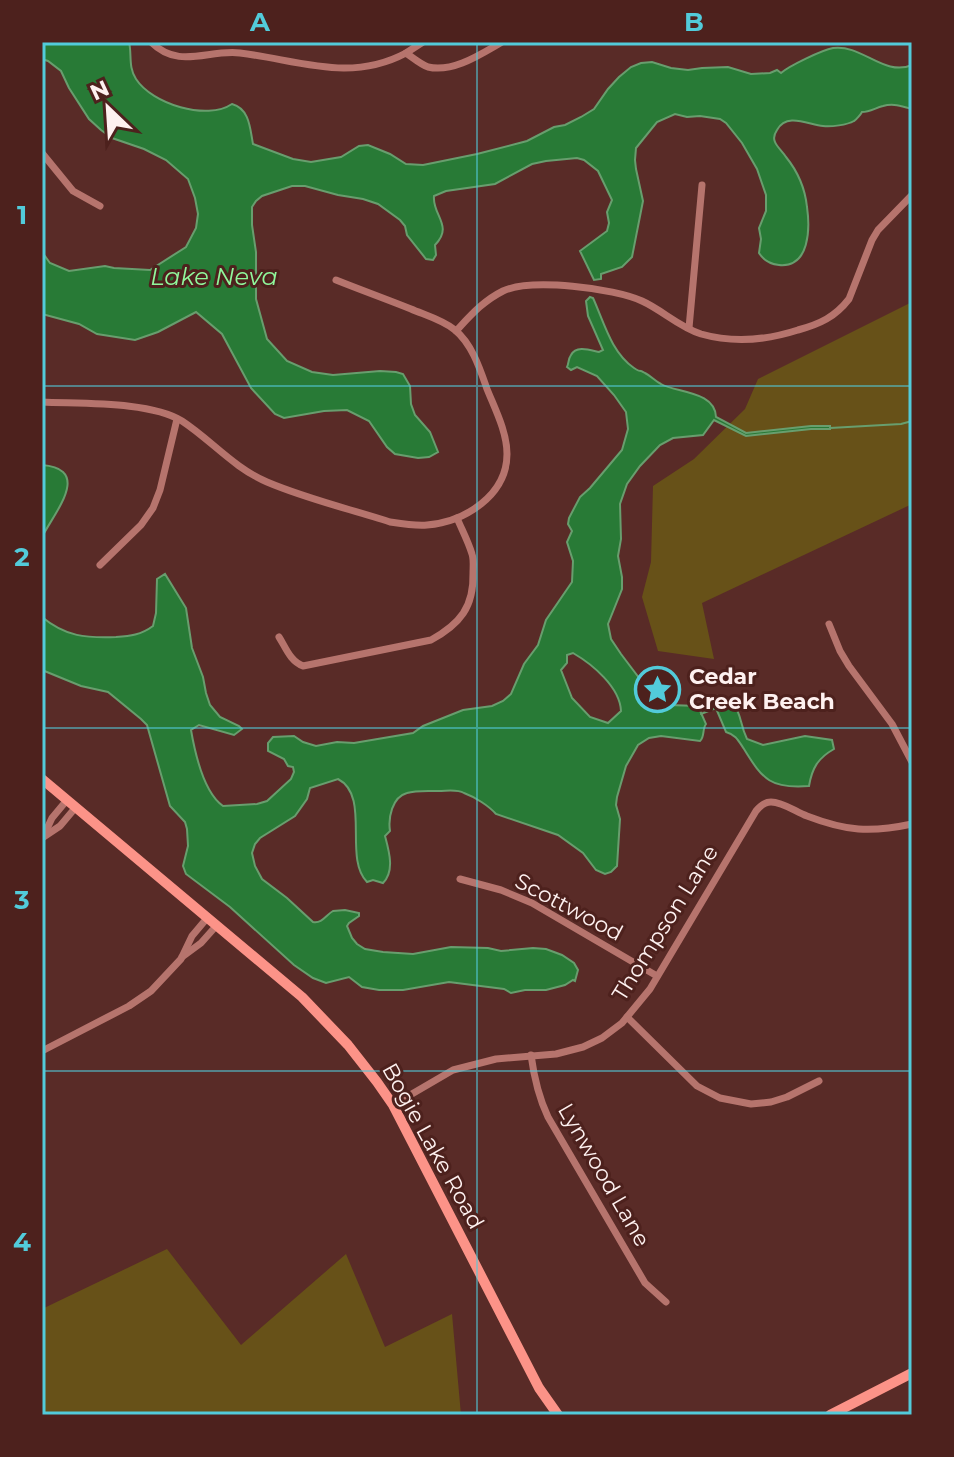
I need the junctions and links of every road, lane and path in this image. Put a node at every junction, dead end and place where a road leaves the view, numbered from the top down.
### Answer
1 (151, 42) edge
2 (423, 42) edge
3 (502, 42) edge
4 (406, 53) junction
5 (42, 153) edge
6 (702, 185) dead end
7 (912, 195) edge
8 (100, 206) dead end
9 (336, 280) dead end
10 (689, 328) junction
11 (456, 331) junction
12 (42, 402) edge
13 (177, 419) junction
14 (457, 518) junction
15 (100, 565) dead end
16 (829, 624) dead end
17 (279, 637) dead end
18 (912, 762) edge
19 (42, 779) edge
20 (72, 804) junction
21 (912, 824) edge
22 (42, 838) edge
23 (460, 879) dead end
24 (213, 921) junction
25 (657, 976) junction
26 (627, 1017) junction
27 (42, 1051) edge
28 (531, 1055) junction
29 (819, 1081) dead end
30 (393, 1105) junction
31 (666, 1302) dead end
32 (912, 1373) edge
33 (558, 1415) edge
34 (830, 1415) edge

1 - 4 street
2 - 4 street
3 - 4 street
5 - 8 street
6 - 10 street
7 - 10 street
9 - 11 street
10 - 11 street
11 - 14 street
12 - 13 street
13 - 14 street
13 - 15 street
14 - 17 street
16 - 18 street
19 - 20 main road, Bogie Lake Road
20 - 22 street
20 - 24 main road, Bogie Lake Road
21 - 25 street, Thompson Lane
23 - 25 street, Scottwood
24 - 27 street
24 - 30 main road, Bogie Lake Road
25 - 26 street, Thompson Lane
26 - 28 street, Thompson Lane
26 - 29 street
28 - 30 street, Thompson Lane
28 - 31 street, Lynwood Lane
30 - 33 main road, Bogie Lake Road
32 - 34 main road

